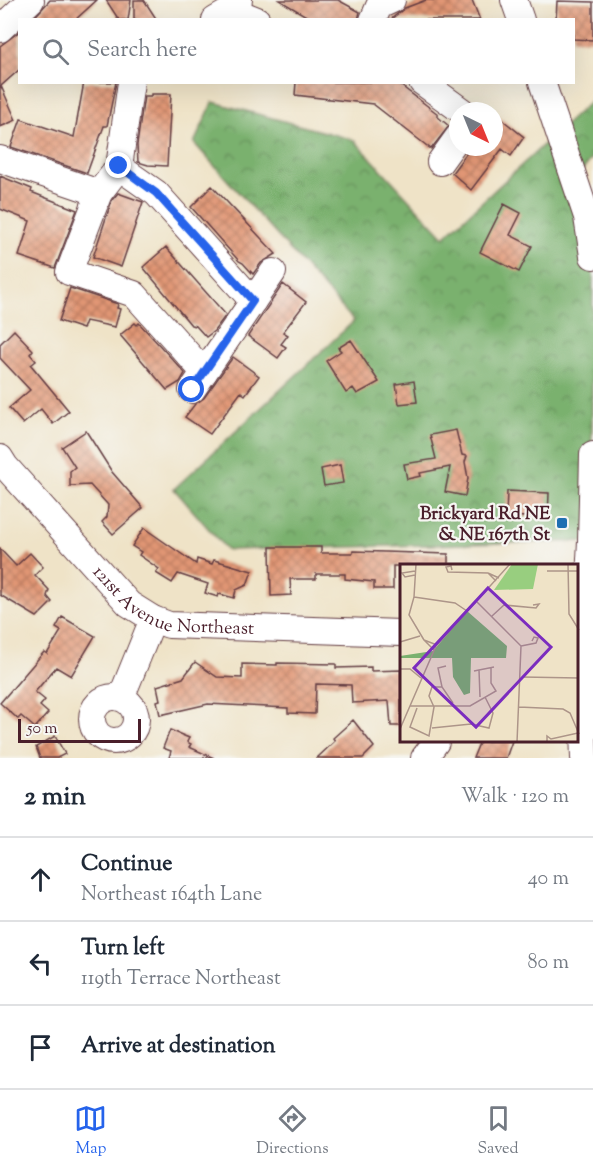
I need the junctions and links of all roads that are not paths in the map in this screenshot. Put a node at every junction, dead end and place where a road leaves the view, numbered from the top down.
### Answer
1 (31, 0) edge
2 (392, 0) edge
3 (514, 0) edge
4 (228, 10) edge
5 (251, 18) edge
6 (374, 18) edge
7 (520, 18) edge
8 (0, 29) edge
9 (131, 84) edge
10 (426, 84) edge
11 (543, 84) edge
12 (450, 102) edge
13 (449, 150) edge
14 (0, 159) edge
15 (440, 162) dead end
16 (119, 166) junction
17 (585, 191) edge
18 (99, 193) junction
19 (591, 227) edge
20 (593, 256) edge
21 (273, 272) dead end
22 (253, 301) junction
23 (593, 455) edge
24 (2, 464) edge
25 (592, 541) edge
26 (153, 619) junction
27 (400, 633) edge
28 (581, 639) edge
29 (122, 698) dead end
30 (435, 743) edge
31 (424, 758) edge
32 (584, 758) edge

1 - 8 street
2 - 6 street
3 - 7 street
4 - 5 street
9 - 16 street
10 - 12 street
11 - 17 street
13 - 15 street
14 - 18 street
16 - 18 street
16 - 22 street
17 - 19 street
18 - 22 street
19 - 20 street
21 - 22 street
23 - 25 street
24 - 26 street, 121st Avenue Northeast
25 - 28 street
26 - 27 street, 121st Avenue Northeast
26 - 29 street
28 - 32 street
30 - 31 street

